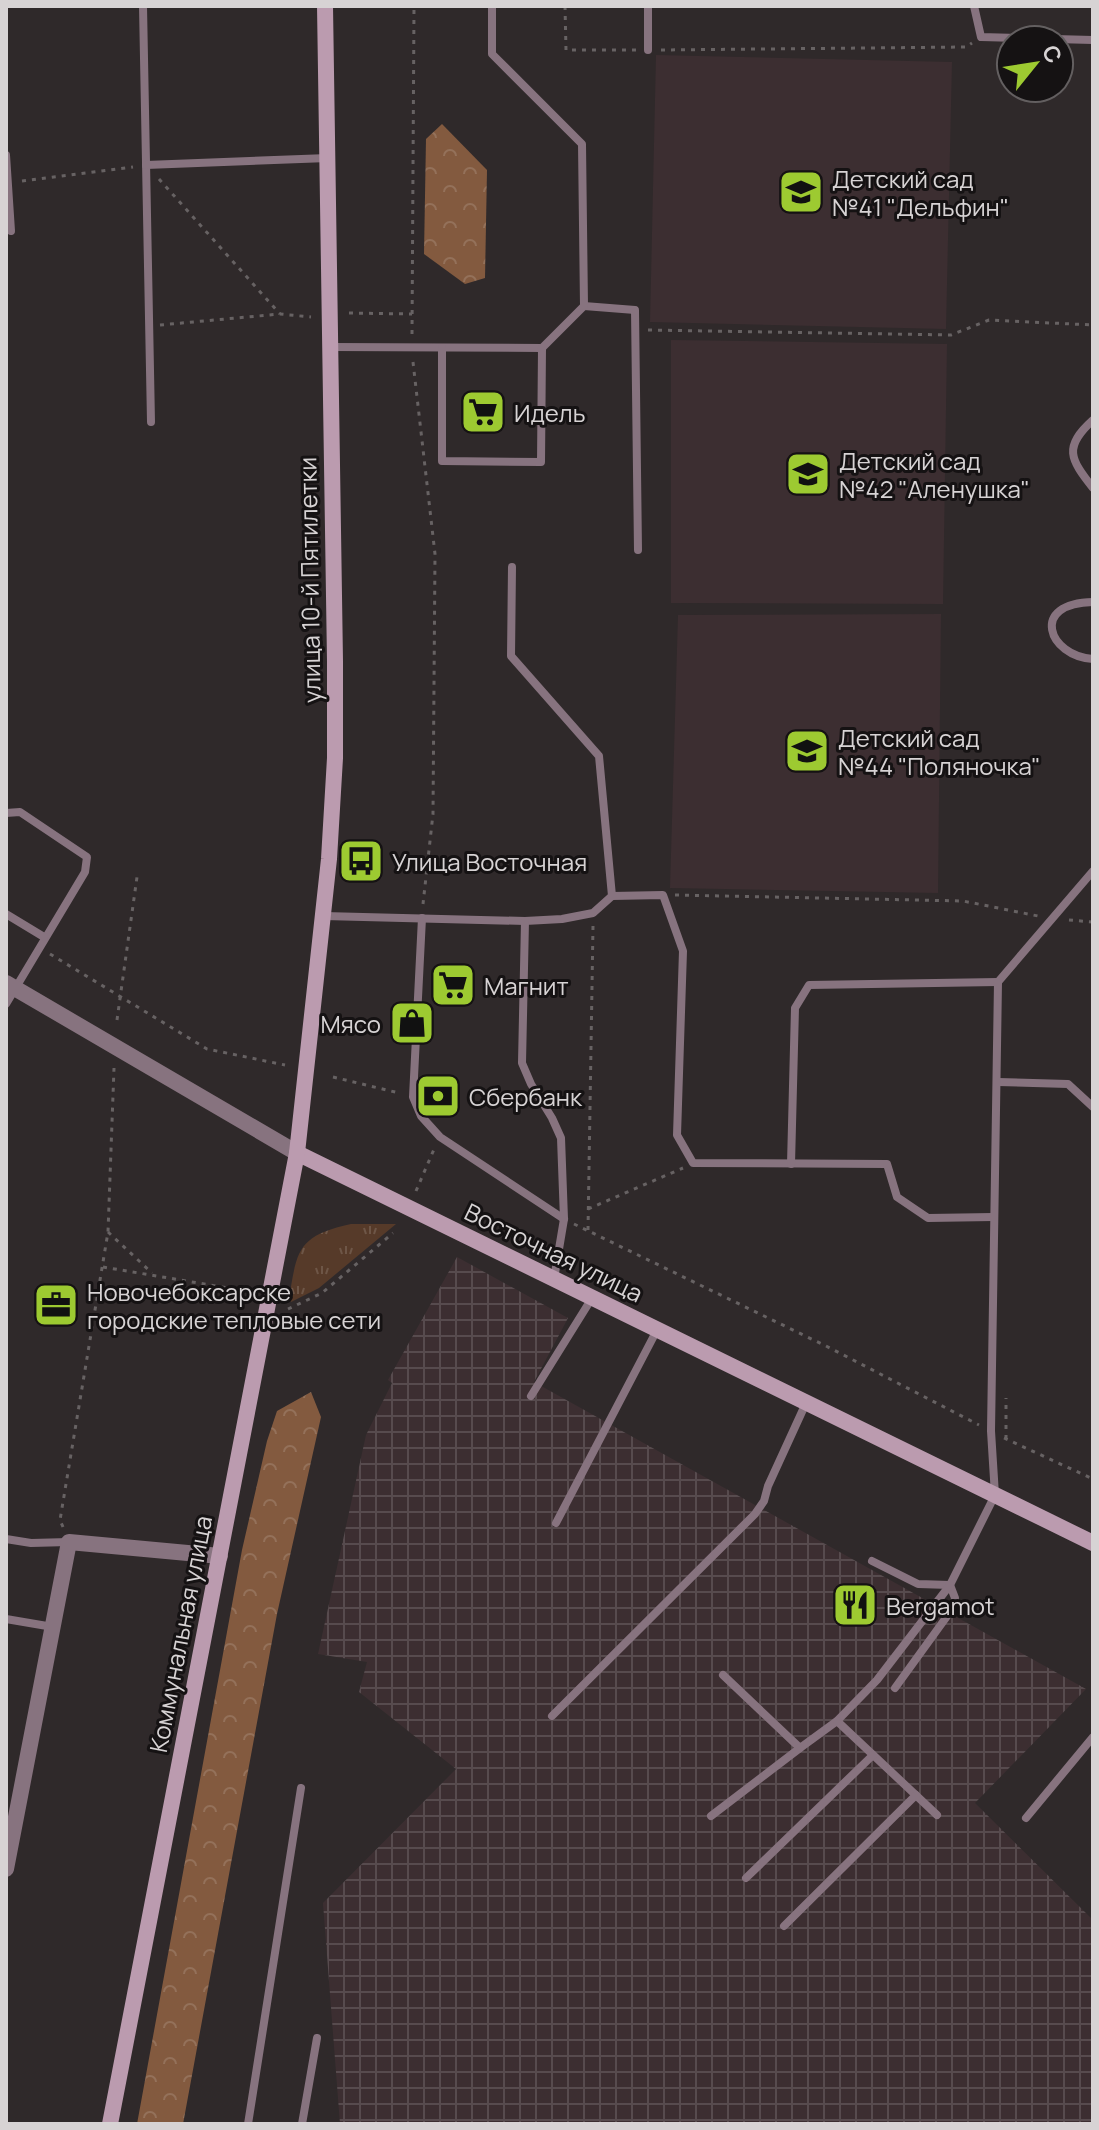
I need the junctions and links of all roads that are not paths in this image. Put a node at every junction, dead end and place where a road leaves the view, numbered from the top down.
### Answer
1 (143, 6) edge
2 (325, 6) edge
3 (492, 6) edge
4 (648, 6) edge
5 (974, 6) edge
6 (1093, 40) edge
7 (648, 50) road end
8 (6, 155) edge
9 (328, 158) junction
10 (146, 165) junction
11 (11, 231) dead end
12 (584, 306) junction
13 (331, 347) junction
14 (442, 348) junction
15 (542, 348) junction
16 (1093, 420) edge
17 (151, 422) dead end
18 (1093, 488) edge
19 (638, 550) dead end
20 (512, 567) dead end
21 (1093, 602) edge
22 (1093, 659) edge
23 (6, 813) edge
24 (1093, 871) edge
25 (612, 896) junction
26 (6, 914) edge
27 (324, 916) junction
28 (422, 918) junction
29 (525, 921) junction
30 (44, 937) junction
31 (998, 982) junction
32 (10, 986) edge
33 (6, 1004) edge
34 (998, 1082) junction
35 (1093, 1107) edge
36 (297, 1153) junction
37 (791, 1164) junction
38 (993, 1217) junction
39 (564, 1219) junction
40 (554, 1279) junction
41 (592, 1298) junction
42 (657, 1329) junction
43 (531, 1396) dead end
44 (806, 1402) junction
45 (995, 1495) junction
46 (556, 1523) dead end
47 (6, 1539) edge
48 (69, 1542) junction
49 (1093, 1543) edge
50 (220, 1556) junction
51 (872, 1561) dead end
52 (950, 1585) junction
53 (6, 1619) edge
54 (53, 1627) junction
55 (723, 1675) dead end
56 (895, 1688) dead end
57 (552, 1716) dead end
58 (837, 1721) junction
59 (1093, 1737) edge
60 (800, 1748) junction
61 (873, 1755) junction
62 (301, 1788) dead end
63 (916, 1795) junction
64 (937, 1815) dead end
65 (711, 1816) dead end
66 (1026, 1818) dead end
67 (6, 1869) edge
68 (746, 1878) dead end
69 (784, 1926) dead end
70 (317, 2038) dead end
71 (110, 2124) edge
72 (248, 2124) edge
73 (302, 2124) edge

1 - 10 lane
2 - 9 main road, улица 10-й Пятилетки
3 - 12 lane
4 - 7 lane
5 - 6 lane
8 - 11 lane
9 - 10 lane
9 - 13 main road, улица 10-й Пятилетки
10 - 17 lane
12 - 15 lane
12 - 19 lane
13 - 14 lane
13 - 27 main road, улица 10-й Пятилетки
14 - 15 lane
14 - 15 lane
16 - 18 lane
20 - 25 lane
21 - 22 lane
23 - 30 lane
24 - 31 lane
25 - 29 lane
25 - 37 lane
26 - 30 lane
27 - 28 lane
27 - 36 main road, улица 10-й Пятилетки
28 - 29 lane
28 - 39 lane
29 - 39 lane
30 - 32 lane
31 - 34 lane
31 - 37 lane
32 - 33 lane
32 - 36 street, Восточная улица
34 - 35 lane
34 - 38 lane
36 - 40 main road, Восточная улица
36 - 50 main road, Коммунальная улица
37 - 38 lane
38 - 45 lane
39 - 40 lane
40 - 41 main road, Восточная улица
41 - 42 main road, Восточная улица
41 - 43 lane
42 - 44 main road, Восточная улица
42 - 46 lane
44 - 45 main road, Восточная улица
44 - 57 lane
45 - 49 main road, Восточная улица
45 - 52 lane
47 - 48 lane
48 - 50 street
48 - 54 street
50 - 71 main road, Коммунальная улица
51 - 52 lane
52 - 56 lane
52 - 58 lane
53 - 54 lane
54 - 67 street
55 - 60 lane
58 - 60 lane
58 - 61 lane
59 - 66 lane
60 - 65 lane
61 - 63 lane
61 - 68 lane
62 - 72 lane
63 - 64 lane
63 - 69 lane
70 - 73 lane

